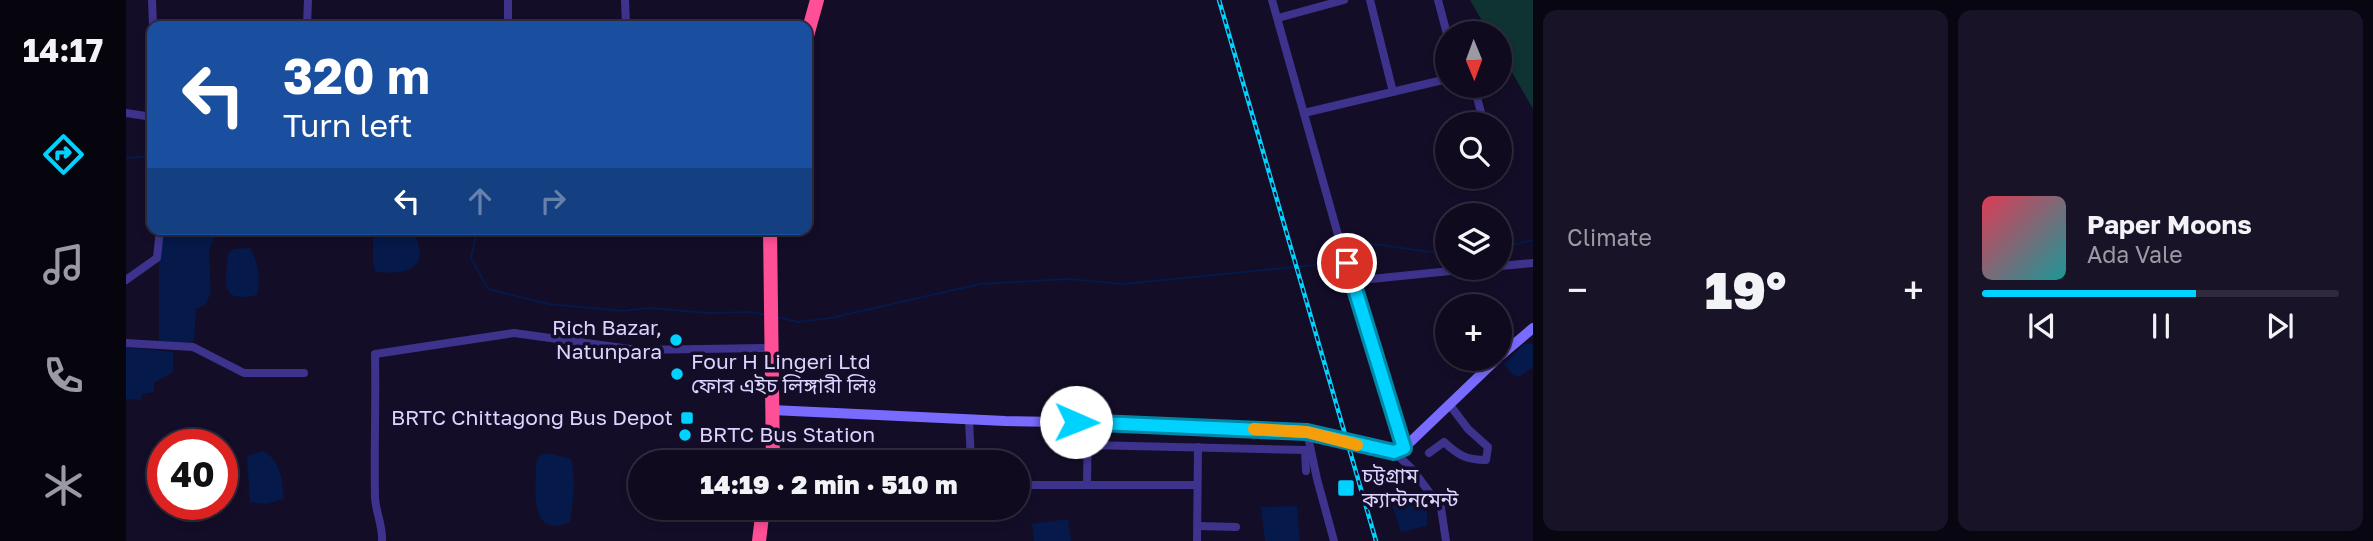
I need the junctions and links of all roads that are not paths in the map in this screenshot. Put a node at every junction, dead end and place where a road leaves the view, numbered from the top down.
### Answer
1 (152, 0) edge
2 (308, 0) edge
3 (508, 0) edge
4 (625, 0) edge
5 (807, 0) edge
6 (817, 0) edge
7 (1272, 0) edge
8 (1344, 0) edge
9 (1370, 0) edge
10 (1438, 0) edge
11 (1278, 18) junction
12 (153, 21) edge
13 (307, 21) edge
14 (508, 21) edge
15 (626, 21) edge
16 (801, 21) edge
17 (811, 21) edge
18 (1444, 21) edge
19 (1435, 82) edge
20 (1393, 92) junction
21 (126, 113) edge
22 (1304, 113) junction
23 (147, 116) edge
24 (159, 235) edge
25 (767, 235) edge
26 (1533, 263) edge
27 (1512, 265) edge
28 (126, 269) edge
29 (1435, 273) edge
30 (129, 278) edge
31 (1351, 281) junction
32 (1533, 328) edge
33 (126, 343) edge
34 (1512, 345) edge
35 (769, 348) junction
36 (1483, 371) edge
37 (304, 373) dead end
38 (1449, 404) junction
39 (772, 410) junction
40 (969, 419) junction
41 (1088, 422) junction
42 (1307, 432) junction
43 (1088, 445) junction
44 (1198, 447) junction
45 (765, 450) edge
46 (773, 450) edge
47 (970, 450) edge
48 (1399, 450) junction
49 (1429, 453) dead end
50 (1306, 471) dead end
51 (1087, 484) junction
52 (1030, 485) edge
53 (1197, 485) junction
54 (761, 520) edge
55 (770, 520) edge
56 (1198, 526) junction
57 (1236, 527) dead end
58 (382, 541) edge
59 (759, 541) edge
60 (768, 541) edge
61 (1197, 541) edge
62 (1334, 541) edge
63 (1446, 541) edge

1 - 12 street
2 - 13 street
3 - 14 street
4 - 15 street
5 - 16 highway
6 - 17 highway
7 - 11 street
8 - 11 street
9 - 20 street
10 - 18 street
11 - 22 street
19 - 20 street
20 - 22 street
21 - 23 street
22 - 31 street
24 - 30 street
25 - 35 highway
26 - 27 street
28 - 30 street
29 - 31 street
31 - 48 street
32 - 34 street
33 - 37 street
35 - 39 highway
35 - 45 highway
35 - 58 street
36 - 38 street
38 - 48 street
38 - 49 street
39 - 40 street
39 - 46 highway
40 - 41 street
40 - 47 street
41 - 42 street
41 - 43 street
42 - 48 street
42 - 62 street
43 - 44 street
43 - 51 street
44 - 50 street
44 - 53 street
48 - 63 street
51 - 52 street
51 - 53 street
53 - 56 street
54 - 59 highway
55 - 60 highway
56 - 57 street
56 - 61 street

